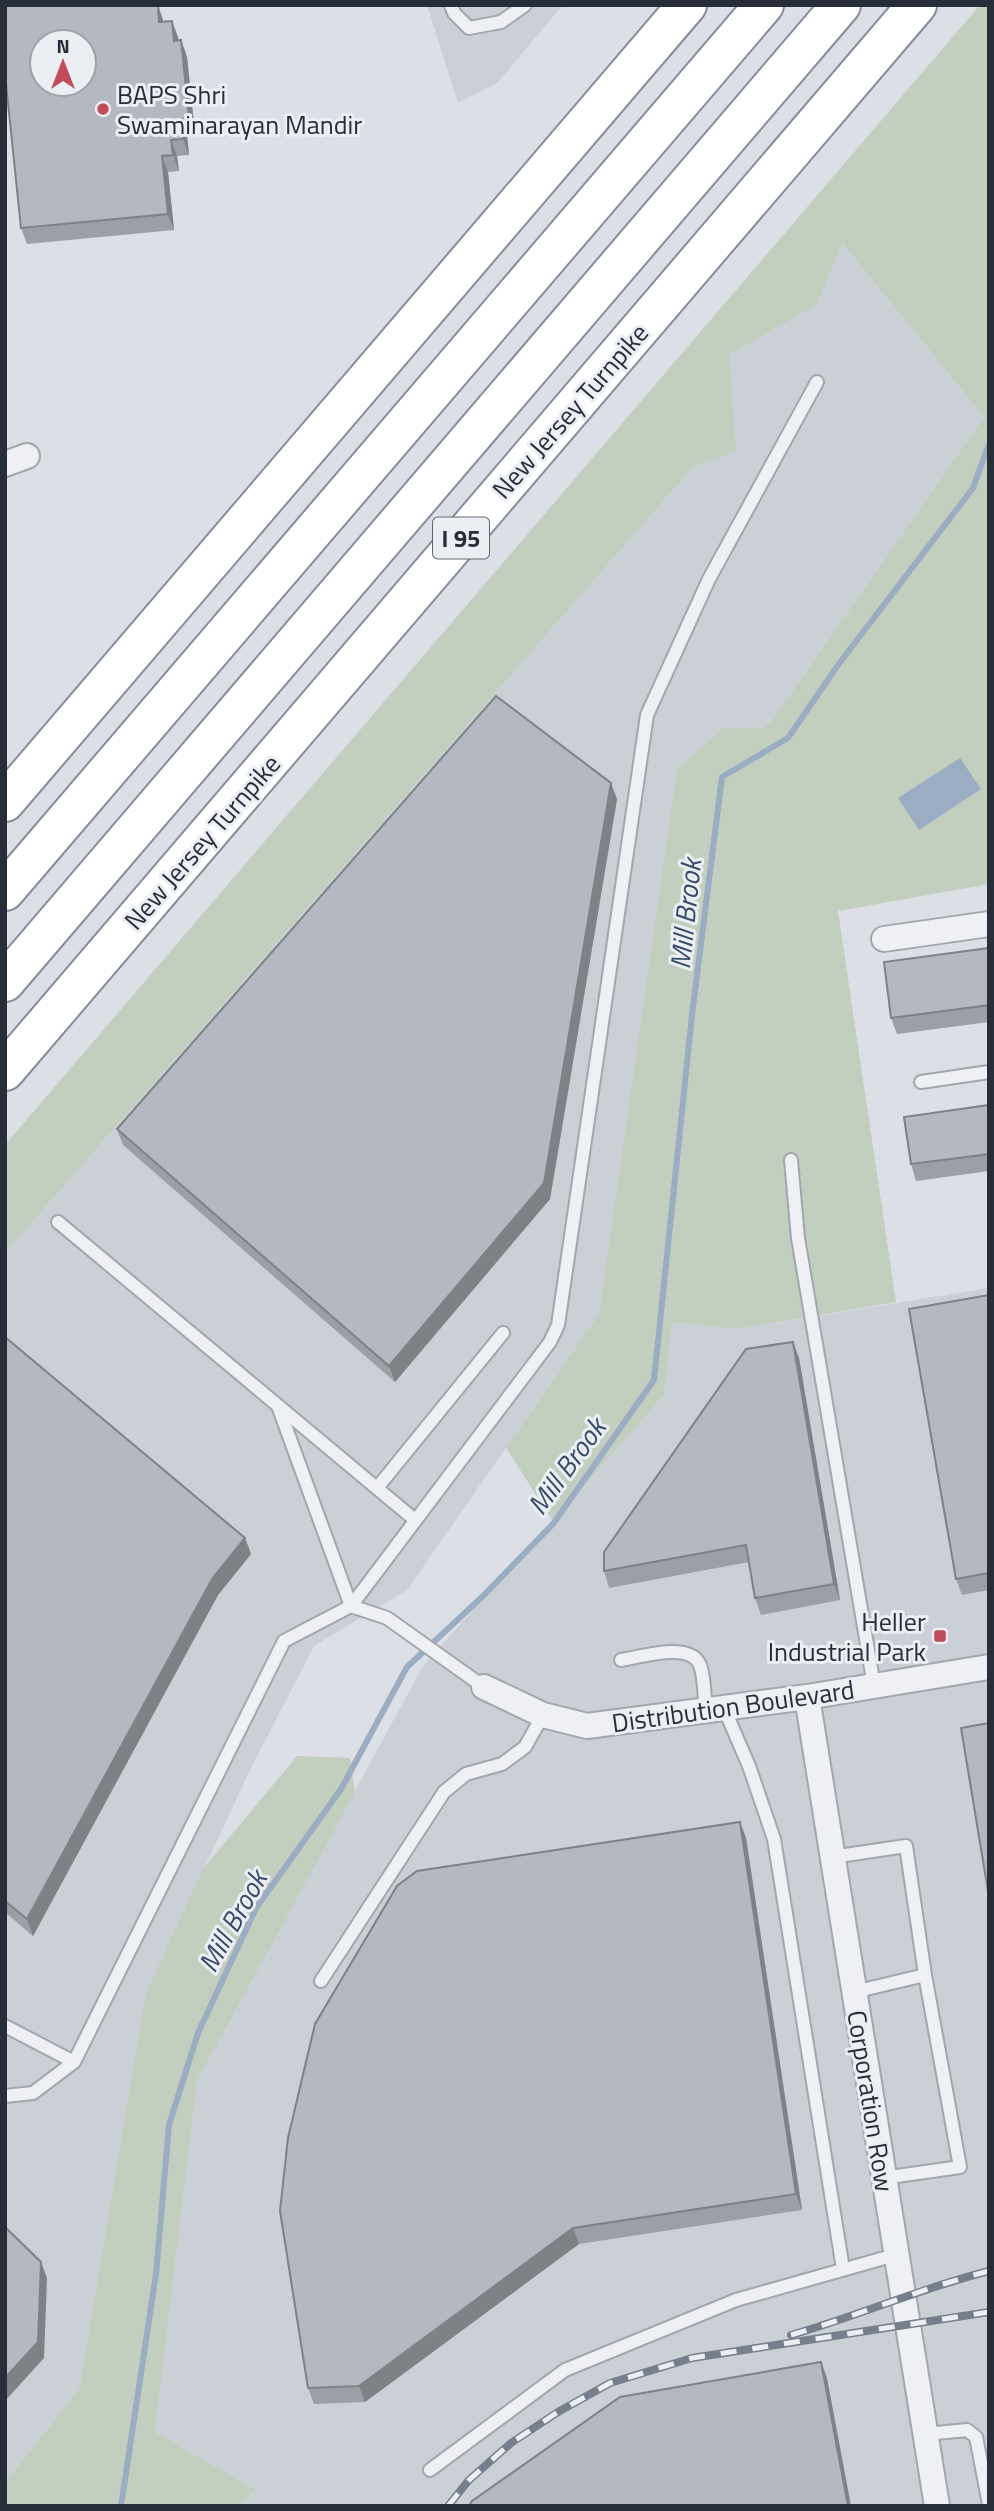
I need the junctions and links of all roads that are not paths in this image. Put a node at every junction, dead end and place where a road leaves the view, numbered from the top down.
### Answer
1 (451, 5) edge
2 (525, 5) edge
3 (687, 5) edge
4 (764, 5) edge
5 (841, 5) edge
6 (917, 5) edge
7 (817, 382) dead end
8 (5, 802) edge
9 (5, 891) edge
10 (989, 924) edge
11 (884, 939) dead end
12 (5, 982) edge
13 (5, 1071) edge
14 (989, 1072) edge
15 (921, 1082) dead end
16 (791, 1160) dead end
17 (58, 1222) dead end
18 (503, 1333) dead end
19 (278, 1406) junction
20 (377, 1488) junction
21 (415, 1520) junction
22 (351, 1606) junction
23 (621, 1660) dead end
24 (989, 1667) edge
25 (874, 1686) junction
26 (484, 1687) joint
27 (807, 1697) junction
28 (715, 1709) junction
29 (543, 1715) junction
30 (832, 1857) junction
31 (925, 1975) junction
32 (321, 1981) dead end
33 (853, 1992) junction
34 (5, 2026) edge
35 (74, 2062) junction
36 (5, 2096) edge
37 (883, 2178) junction
38 (895, 2255) junction
39 (844, 2269) junction
40 (926, 2434) junction
41 (430, 2470) dead end
42 (989, 2504) edge
43 (936, 2506) edge

1 - 2 lane
3 - 8 highway
4 - 9 highway
5 - 12 highway, I 95
6 - 13 highway, New Jersey Turnpike / I 95
7 - 21 lane
10 - 11 street
14 - 15 lane
16 - 25 lane
17 - 19 lane
18 - 20 lane
19 - 20 lane
19 - 22 lane
20 - 21 lane
21 - 22 lane
22 - 26 lane
22 - 35 lane
23 - 28 lane
24 - 25 street, Distribution Boulevard
25 - 27 street, Distribution Boulevard
26 - 29 street, Distribution Boulevard
27 - 28 street, Distribution Boulevard
27 - 30 street, Corporation Row
28 - 29 street, Distribution Boulevard
28 - 39 lane
29 - 32 lane
30 - 31 lane
30 - 33 street, Corporation Row
31 - 33 lane
31 - 37 lane
33 - 37 street, Corporation Row
34 - 35 lane
35 - 36 lane
37 - 38 street, Corporation Row
38 - 39 lane
38 - 40 street, Corporation Row
39 - 41 lane
40 - 42 lane
40 - 43 street, Corporation Row

